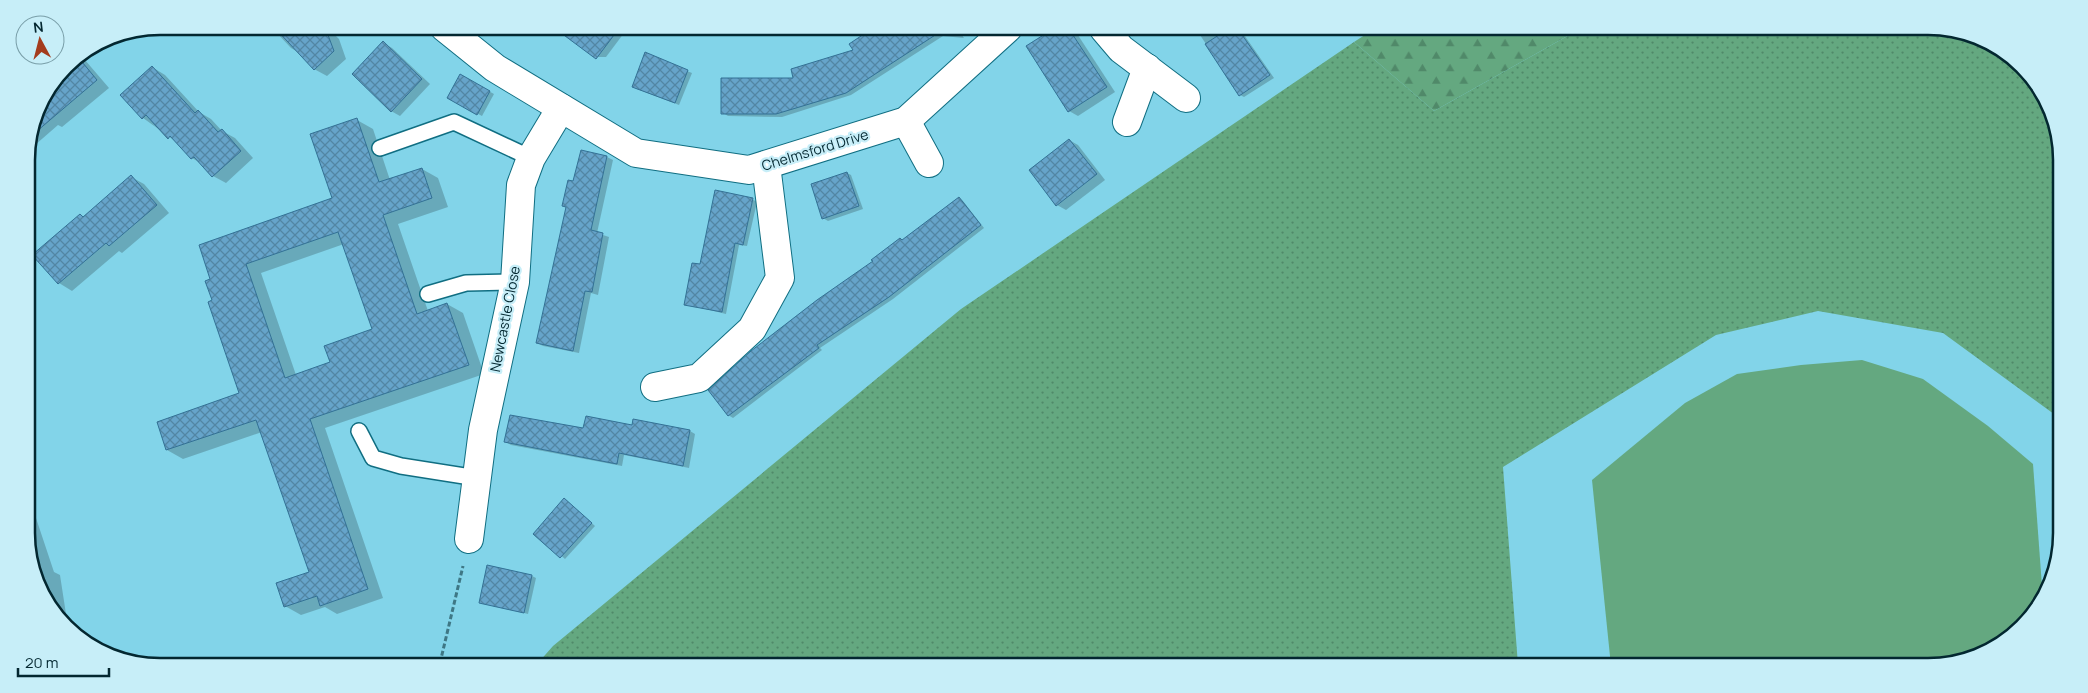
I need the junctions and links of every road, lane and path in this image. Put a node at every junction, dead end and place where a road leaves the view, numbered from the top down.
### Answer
1 (454, 35) edge
2 (1000, 35) edge
3 (1109, 35) edge
4 (1147, 68) junction
5 (1186, 98) dead end
6 (561, 108) junction
7 (906, 122) junction
8 (1127, 122) dead end
9 (380, 148) dead end
10 (531, 158) junction
11 (929, 163) dead end
12 (766, 165) junction
13 (515, 282) junction
14 (428, 294) dead end
15 (655, 387) dead end
16 (359, 431) dead end
17 (477, 478) junction
18 (469, 539) joint
19 (441, 658) edge

1 - 6 street, Chelmsford Drive
2 - 7 street, Chelmsford Drive
3 - 4 street
4 - 5 street
4 - 8 street
6 - 10 street, Newcastle Close
6 - 12 street, Chelmsford Drive
7 - 11 street
7 - 12 street, Chelmsford Drive
9 - 10 lane
10 - 13 street, Newcastle Close
12 - 15 street
13 - 14 lane
13 - 17 street, Newcastle Close
16 - 17 lane
17 - 18 street, Newcastle Close
18 - 19 path

